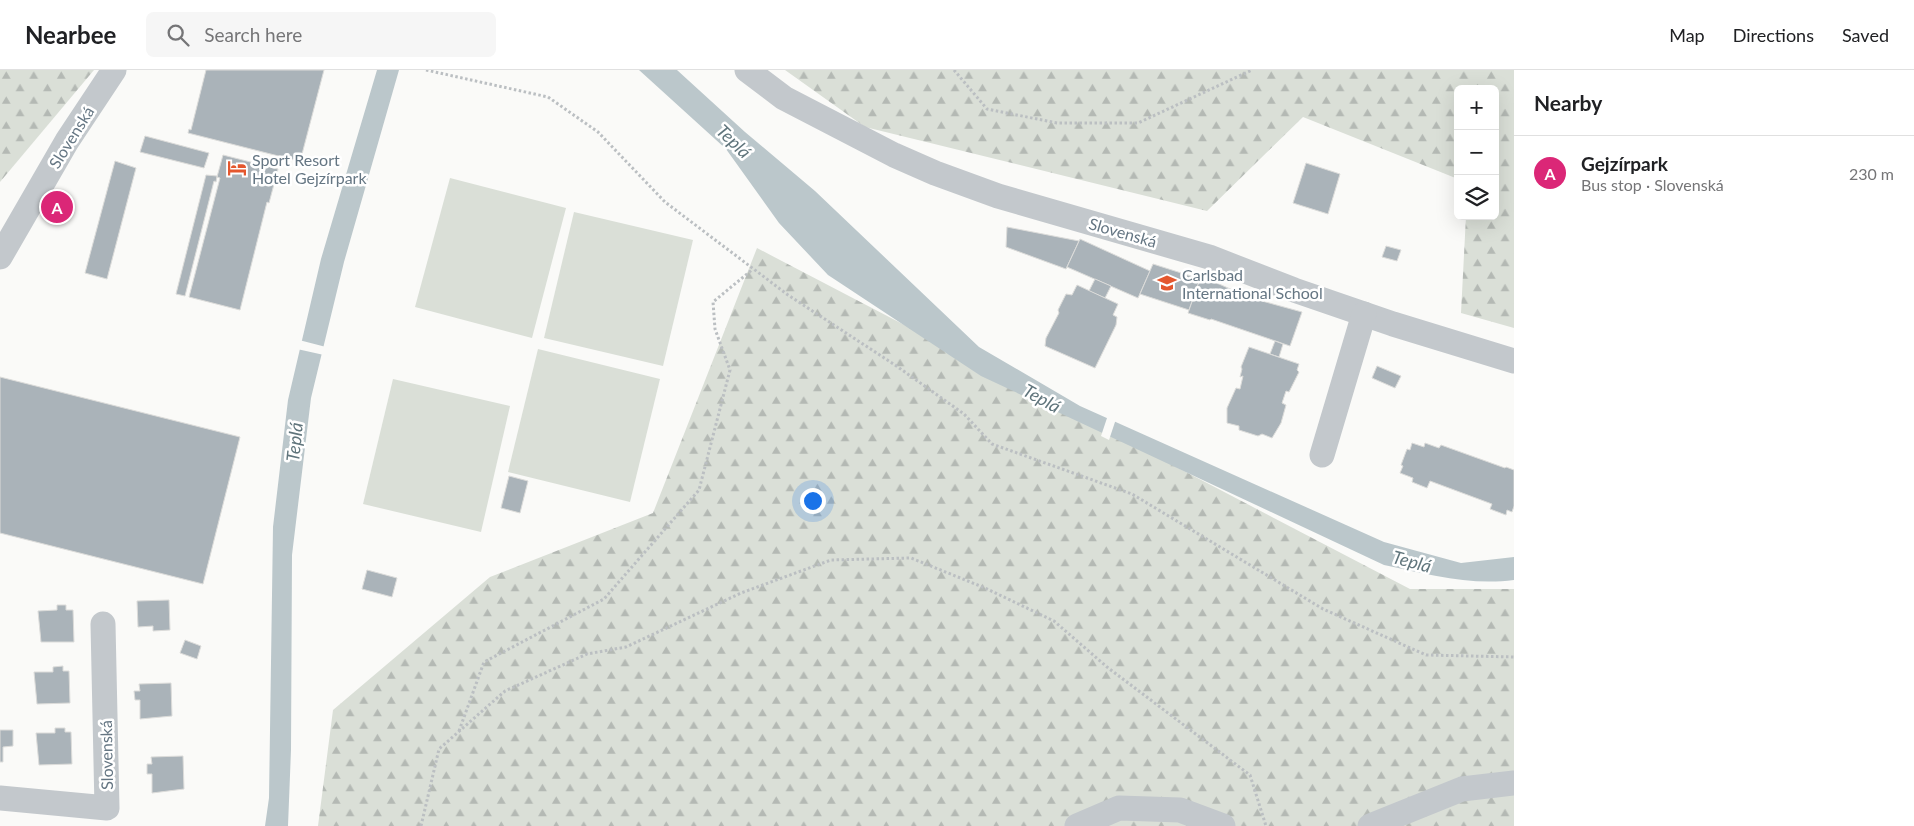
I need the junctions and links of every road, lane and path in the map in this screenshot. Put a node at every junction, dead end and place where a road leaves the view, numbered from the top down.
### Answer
1 (114, 70) edge
2 (426, 70) edge
3 (747, 70) edge
4 (954, 70) edge
5 (1252, 70) edge
6 (0, 257) edge
7 (753, 269) junction
8 (1364, 314) junction
9 (1514, 360) edge
10 (1322, 455) dead end
11 (103, 624) dead end
12 (1514, 656) edge
13 (459, 732) junction
14 (1514, 783) edge
15 (0, 798) edge
16 (421, 826) edge
17 (1077, 826) edge
18 (1223, 826) edge
19 (1266, 826) edge
20 (1370, 826) edge

1 - 6 street, Slovenská
2 - 7 path
3 - 8 street, Slovenská
4 - 5 path
7 - 12 path
7 - 13 path
8 - 9 street, Slovenská
8 - 10 street
11 - 15 street, Slovenská
13 - 16 path
13 - 19 path
14 - 20 street
17 - 18 street

